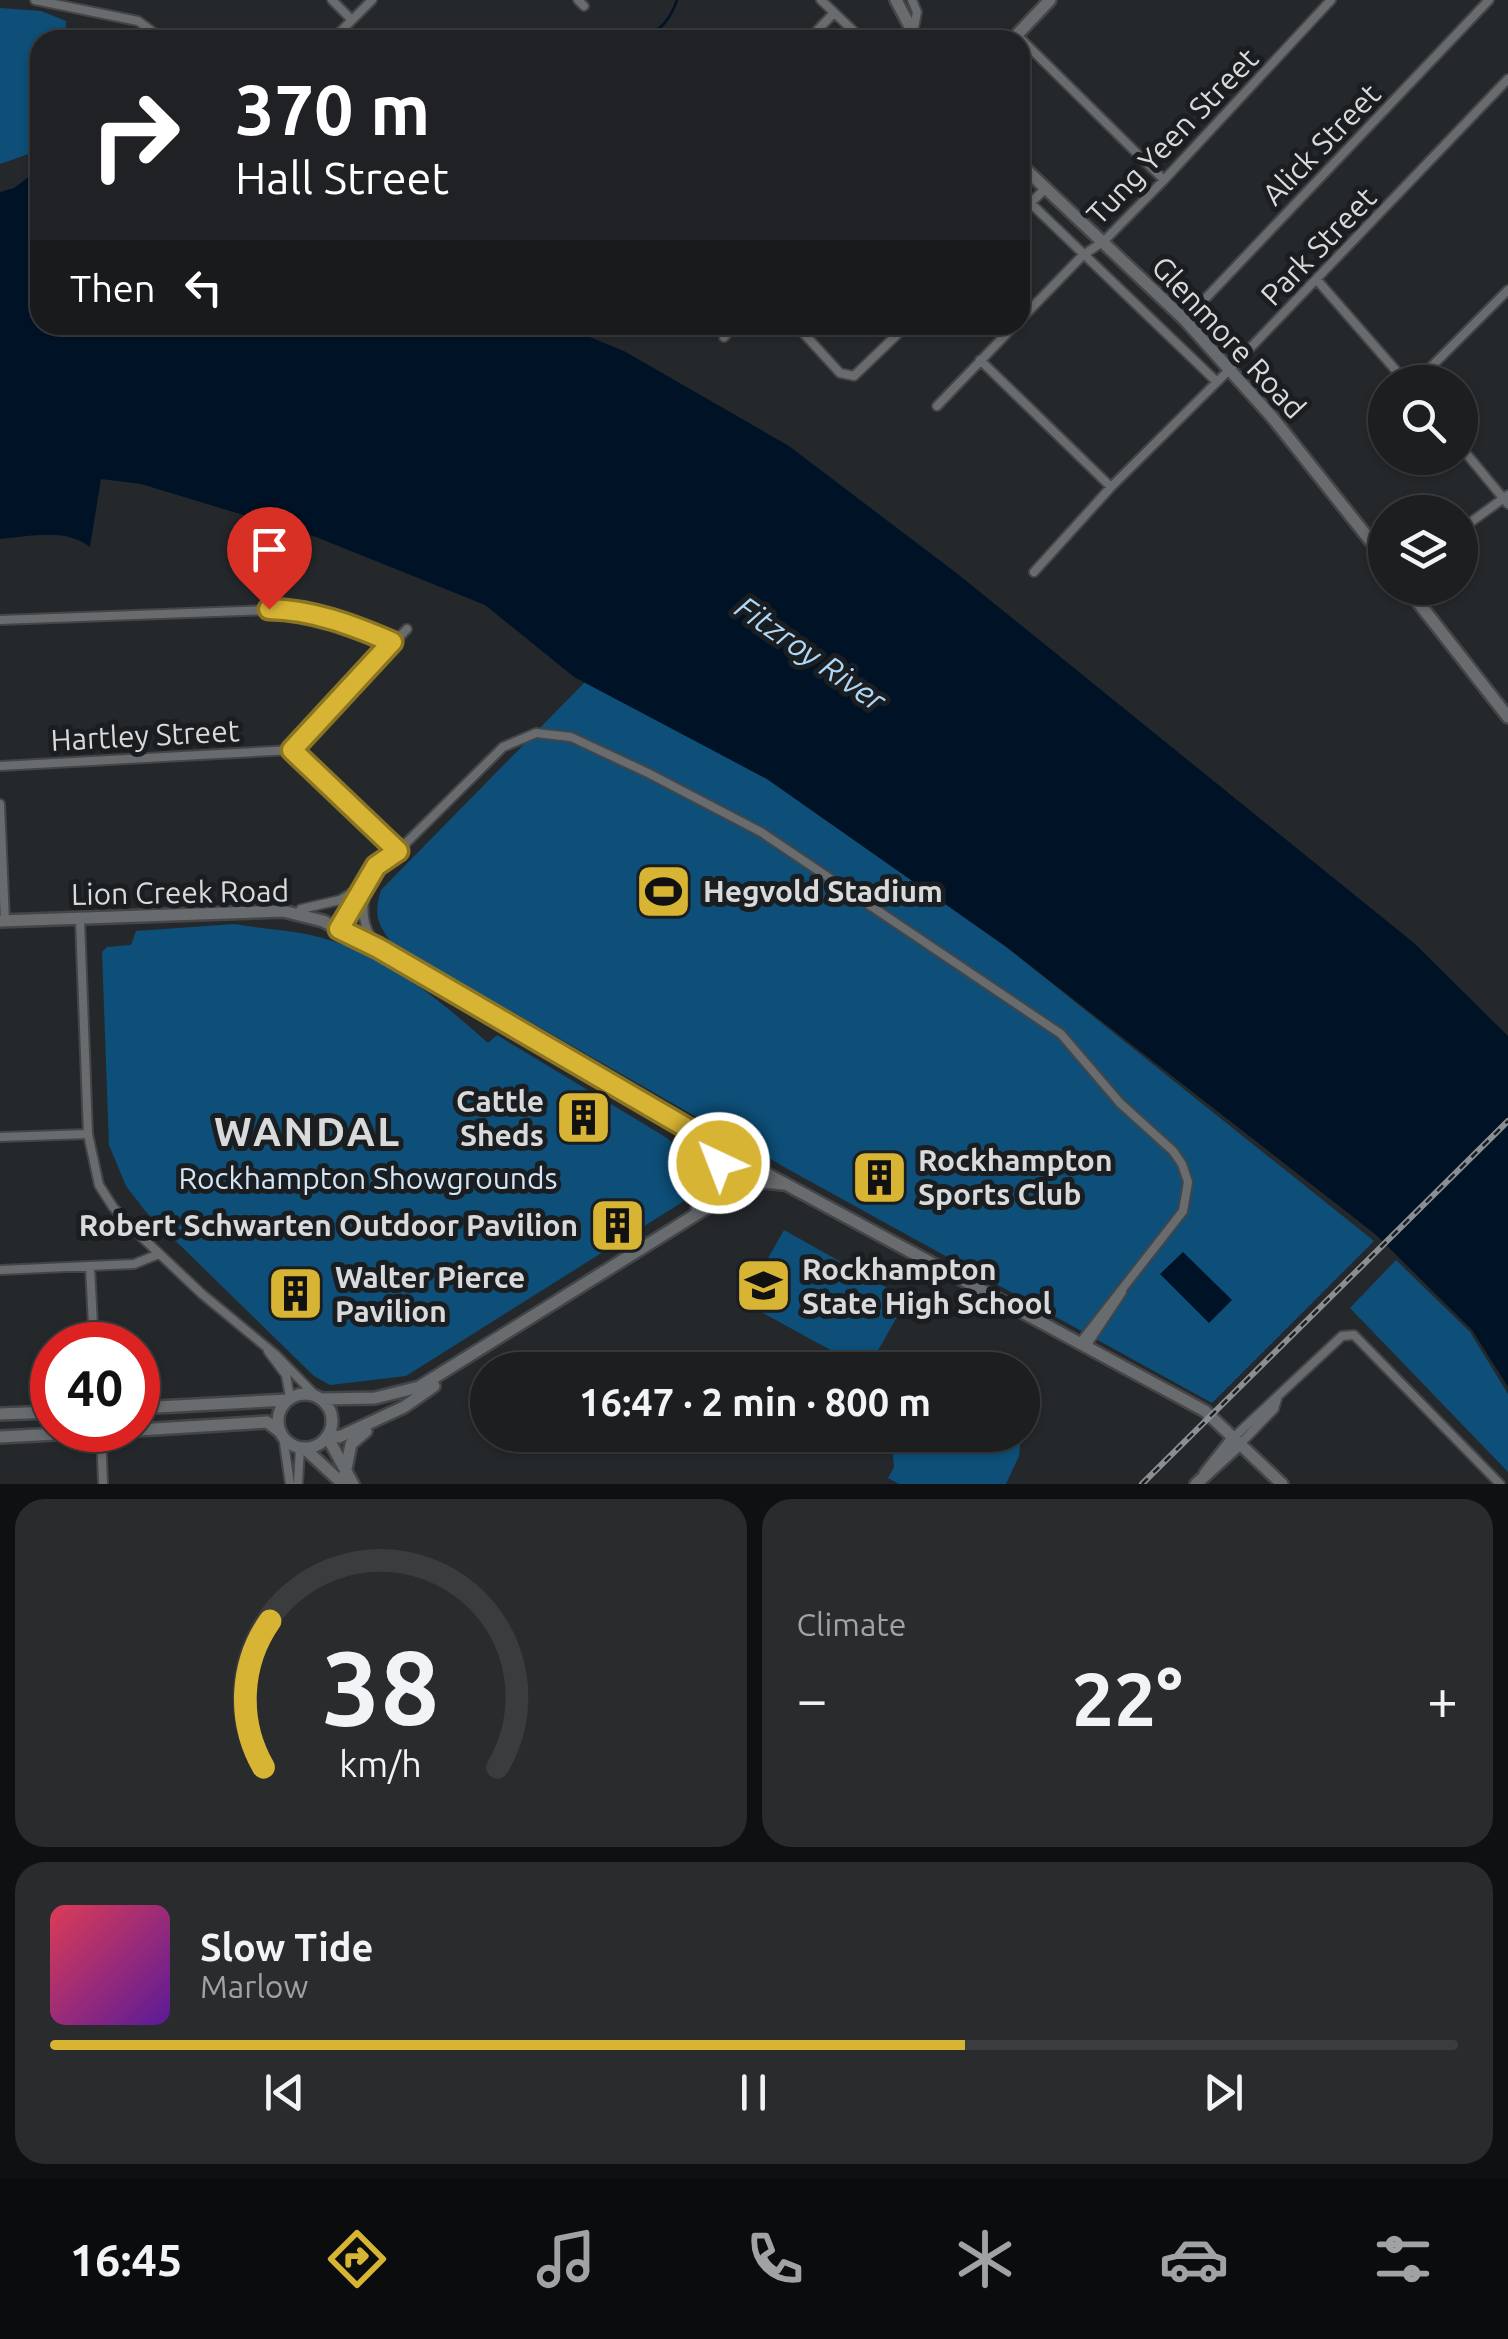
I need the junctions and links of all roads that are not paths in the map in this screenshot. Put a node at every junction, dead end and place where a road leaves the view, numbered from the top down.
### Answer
1 (332, 0) edge
2 (372, 0) edge
3 (821, 0) edge
4 (896, 0) edge
5 (912, 0) edge
6 (1050, 0) edge
7 (1331, 0) edge
8 (1490, 0) edge
9 (40, 1) edge
10 (834, 13) junction
11 (352, 20) junction
12 (152, 30) edge
13 (342, 30) edge
14 (818, 30) edge
15 (852, 30) edge
16 (912, 30) edge
17 (916, 30) edge
18 (1022, 30) edge
19 (1030, 53) edge
20 (1508, 79) edge
21 (1030, 174) edge
22 (1164, 180) junction
23 (1045, 189) junction
24 (1030, 203) joint
25 (1104, 242) junction
26 (1083, 255) junction
27 (1317, 280) junction
28 (1508, 290) edge
29 (1030, 309) edge
30 (1185, 320) junction
31 (805, 335) edge
32 (897, 335) edge
33 (1004, 335) edge
34 (980, 360) junction
35 (1391, 365) edge
36 (1433, 365) edge
37 (1230, 369) junction
38 (1217, 382) junction
39 (937, 406) dead end
40 (1478, 466) edge
41 (1111, 487) junction
42 (1507, 499) edge
43 (1478, 518) edge
44 (1368, 538) edge
45 (1034, 572) dead end
46 (1421, 605) edge
47 (0, 620) edge
48 (407, 630) dead end
49 (392, 642) junction
50 (1508, 717) edge
51 (292, 750) junction
52 (0, 766) edge
53 (0, 804) edge
54 (398, 851) junction
55 (368, 883) junction
56 (298, 913) junction
57 (80, 920) junction
58 (2, 921) edge
59 (339, 929) junction
60 (378, 948) junction
61 (88, 1134) junction
62 (0, 1137) edge
63 (704, 1138) junction
64 (743, 1161) junction
65 (788, 1184) junction
66 (692, 1217) junction
67 (160, 1254) junction
68 (90, 1266) junction
69 (0, 1270) edge
70 (93, 1322) edge
71 (507, 1335) junction
72 (1083, 1345) junction
73 (265, 1347) junction
74 (319, 1398) junction
75 (289, 1399) junction
76 (248, 1403) junction
77 (160, 1407) edge
78 (404, 1407) junction
79 (30, 1413) edge
80 (0, 1414) edge
81 (244, 1423) junction
82 (160, 1428) edge
83 (282, 1434) junction
84 (30, 1435) edge
85 (328, 1435) junction
86 (0, 1437) edge
87 (1237, 1440) junction
88 (302, 1448) junction
89 (102, 1452) edge
90 (347, 1481) edge
91 (1199, 1481) edge
92 (103, 1484) edge
93 (290, 1484) edge
94 (298, 1484) edge
95 (1282, 1484) edge
96 (1500, 1484) edge

1 - 11 street
2 - 11 street
3 - 10 street
4 - 16 street
5 - 17 street
6 - 18 street
7 - 22 street, Tung Yeen Street
8 - 30 street, Alick Street
9 - 12 street
10 - 14 street
10 - 15 street
11 - 13 street
19 - 22 street
20 - 27 street, Park Street
21 - 23 street, Glenmore Road
22 - 25 street, Tung Yeen Street
23 - 24 street
23 - 25 street, Glenmore Road
24 - 26 street
25 - 26 street, Tung Yeen Street
25 - 30 street, Glenmore Road
26 - 29 street, Tung Yeen Street
26 - 38 street
27 - 35 street
27 - 37 street, Park Street
28 - 36 street
30 - 37 street, Glenmore Road
31 - 32 street
33 - 34 street, Tung Yeen Street
34 - 39 street, Tung Yeen Street
34 - 41 street
37 - 38 street, Park Street
37 - 44 street, Glenmore Road
38 - 41 street, Park Street
40 - 42 street
41 - 45 street, Park Street
42 - 43 street
46 - 50 street
47 - 49 street
48 - 49 street
49 - 51 street
51 - 52 street, Hartley Street
51 - 54 street
53 - 58 street
54 - 55 street
54 - 72 street
55 - 56 street
55 - 59 street
55 - 60 street
56 - 57 street, Lion Creek Road
56 - 59 street, Lion Creek Road
57 - 58 street, Lion Creek Road
57 - 61 street
59 - 60 street, Lion Creek Road
60 - 63 street, Lion Creek Road
61 - 62 street
61 - 67 street
63 - 64 street, Lion Creek Road
63 - 66 street
64 - 65 street, Lion Creek Road
64 - 66 street
65 - 66 street
65 - 72 street, Lion Creek Road
66 - 71 street
67 - 68 street
67 - 73 street
68 - 69 street
68 - 70 street
71 - 74 street
71 - 78 street
72 - 87 street, Lion Creek Road
73 - 74 street
73 - 75 street
74 - 75 street
74 - 85 street
75 - 76 street
75 - 83 street
76 - 77 street
76 - 81 street
78 - 85 street
78 - 90 street
79 - 80 street
81 - 82 street
81 - 83 street
83 - 88 street
83 - 93 street
84 - 86 street
85 - 88 street
85 - 90 street
87 - 91 street
87 - 95 street, Lion Creek Road
87 - 96 street
88 - 90 street
88 - 94 street
89 - 92 street

